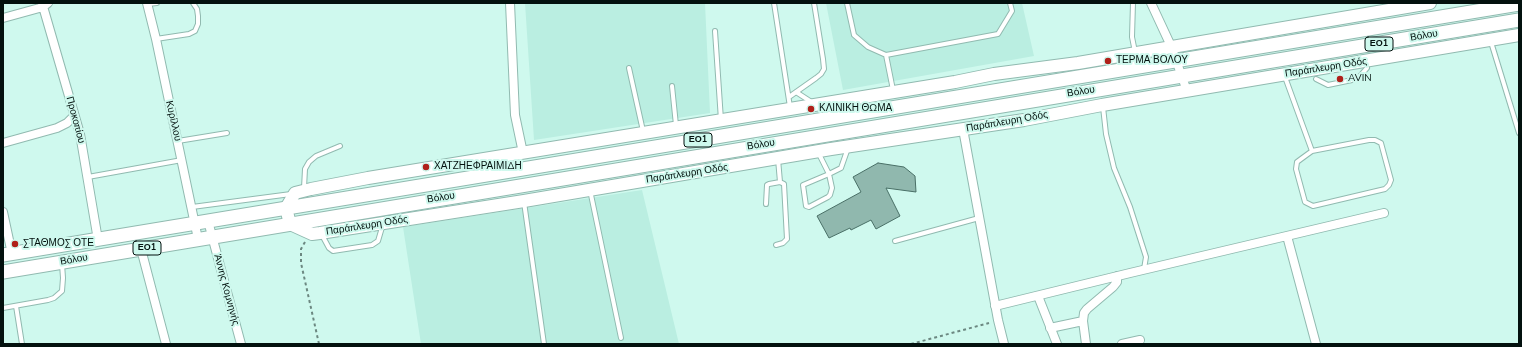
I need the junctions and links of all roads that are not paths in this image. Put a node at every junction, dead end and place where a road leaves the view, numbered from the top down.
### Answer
1 (157, 3) edge
2 (193, 3) edge
3 (510, 3) edge
4 (774, 3) edge
5 (814, 3) edge
6 (847, 3) edge
7 (1010, 3) edge
8 (1133, 3) edge
9 (1151, 3) edge
10 (1430, 3) edge
11 (44, 4) edge
12 (147, 4) edge
13 (1519, 4) edge
14 (3, 18) edge
15 (1519, 20) edge
16 (715, 31) dead end
17 (1519, 35) edge
18 (156, 38) junction
19 (1490, 40) junction
20 (1374, 44) junction
21 (1172, 46) junction
22 (1135, 53) junction
23 (886, 55) junction
24 (1176, 60) junction
25 (1371, 64) junction
26 (629, 68) dead end
27 (1284, 75) junction
28 (1182, 76) junction
29 (1316, 78) dead end
30 (672, 86) dead end
31 (1187, 91) junction
32 (796, 92) junction
33 (893, 92) junction
34 (788, 97) junction
35 (816, 105) junction
36 (1102, 105) junction
37 (790, 109) junction
38 (74, 116) junction
39 (721, 120) junction
40 (676, 128) junction
41 (963, 130) junction
42 (227, 133) dead end
43 (643, 133) junction
44 (1519, 133) edge
45 (178, 141) junction
46 (3, 143) edge
47 (340, 146) dead end
48 (849, 146) junction
49 (1312, 151) junction
50 (817, 152) junction
51 (522, 153) junction
52 (778, 159) junction
53 (182, 160) junction
54 (828, 174) junction
55 (88, 177) junction
56 (780, 182) junction
57 (590, 190) junction
58 (299, 192) junction
59 (524, 202) junction
60 (766, 204) dead end
61 (192, 207) junction
62 (286, 208) junction
63 (3, 212) edge
64 (1384, 213) dead end
65 (980, 218) junction
66 (202, 223) junction
67 (383, 223) junction
68 (290, 224) junction
69 (316, 233) junction
70 (1287, 236) junction
71 (212, 237) junction
72 (198, 239) junction
73 (98, 240) junction
74 (895, 241) dead end
75 (776, 245) dead end
76 (141, 249) junction
77 (7, 254) edge
78 (62, 262) junction
79 (1144, 270) junction
80 (3, 272) edge
81 (1117, 276) junction
82 (1038, 296) junction
83 (16, 306) junction
84 (995, 306) junction
85 (3, 308) edge
86 (1083, 321) junction
87 (1050, 328) junction
88 (621, 338) dead end
89 (1140, 340) dead end
90 (22, 344) edge
91 (166, 344) edge
92 (241, 344) edge
93 (544, 344) edge
94 (1004, 344) edge
95 (1057, 344) edge
96 (1086, 344) edge
97 (1122, 344) edge
98 (1316, 344) edge

1 - 12 lane
2 - 18 lane
3 - 51 street
4 - 34 lane
5 - 32 lane
6 - 23 lane
7 - 23 lane
8 - 22 lane
9 - 21 street
10 - 21 street
11 - 14 street
11 - 38 street, Προκοπίου
12 - 18 street, Κυρίλλου
13 - 24 main road, Βόλου / ΕΟ1
15 - 20 main road, Βόλου / ΕΟ1
16 - 39 lane
17 - 19 street, Παράπλευρη Οδός
18 - 45 street, Κυρίλλου
19 - 25 street, Παράπλευρη Οδός
19 - 44 lane
20 - 25 lane
20 - 28 main road, Βόλου / ΕΟ1
21 - 22 street
21 - 24 street
22 - 33 street
23 - 33 lane
24 - 28 street
24 - 62 main road, Βόλου / ΕΟ1
25 - 27 street, Παράπλευρη Οδός
25 - 29 lane
26 - 43 lane
27 - 31 street, Παράπλευρη Οδός
27 - 49 lane
28 - 31 street
28 - 68 main road, Βόλου / ΕΟ1
30 - 40 lane
31 - 36 street, Παράπλευρη Οδός
32 - 34 lane
32 - 35 lane
33 - 35 street
34 - 37 lane
35 - 37 street
36 - 41 street, Παράπλευρη Οδός
36 - 79 lane
37 - 39 street
38 - 46 street
38 - 55 street, Προκοπίου
39 - 40 street
40 - 43 street
41 - 48 street, Παράπλευρη Οδός
41 - 65 street
42 - 45 lane
43 - 51 street
45 - 53 street, Κυρίλλου
47 - 58 lane
48 - 50 street, Παράπλευρη Οδός
48 - 54 lane
49 - 49 lane
50 - 52 street, Παράπλευρη Οδός
50 - 54 lane
51 - 58 street
52 - 56 lane
52 - 57 street, Παράπλευρη Οδός
53 - 55 lane
53 - 61 street, Κυρίλλου
54 - 54 lane
55 - 73 street, Προκοπίου
56 - 60 lane
56 - 75 lane
57 - 59 street, Παράπλευρη Οδός
57 - 88 lane
58 - 61 lane
58 - 62 street
59 - 67 street, Παράπλευρη Οδός
59 - 93 lane
61 - 66 street, Κυρίλλου
62 - 66 main road, Βόλου / ΕΟ1
62 - 68 street
63 - 77 street
64 - 70 street
65 - 74 lane
65 - 84 street
66 - 71 street, Άννης Κομνηνής
66 - 72 street, Κυρίλλου
66 - 73 main road, Βόλου / ΕΟ1
67 - 69 street, Παράπλευρη Οδός
67 - 69 lane
68 - 69 street, Παράπλευρη Οδός
68 - 71 main road, Βόλου / ΕΟ1
70 - 79 street
70 - 98 street
71 - 72 main road, Βόλου / ΕΟ1
71 - 92 street, Άννης Κομνηνής
72 - 76 main road, Βόλου / ΕΟ1
73 - 77 main road, Βόλου / ΕΟ1
76 - 78 main road, Βόλου / ΕΟ1
76 - 91 street
78 - 80 main road, Βόλου / ΕΟ1
78 - 83 lane
79 - 81 street
81 - 82 street
81 - 86 street
82 - 84 street
82 - 87 street
83 - 85 lane
83 - 90 lane
84 - 94 street
86 - 87 street
86 - 96 street
87 - 95 street
89 - 97 street

